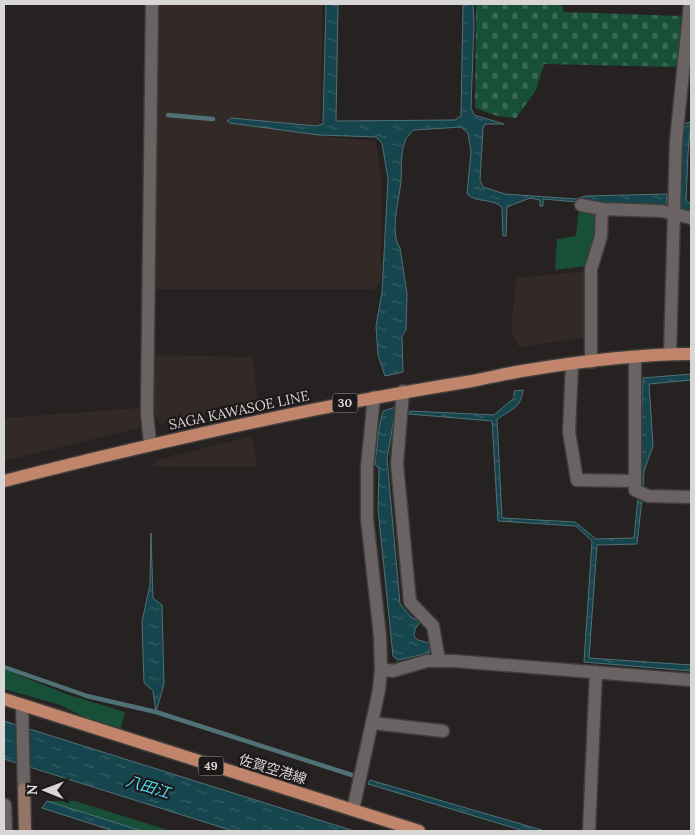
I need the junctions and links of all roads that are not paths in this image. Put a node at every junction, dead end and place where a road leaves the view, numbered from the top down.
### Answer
1 (152, 4) edge
2 (690, 4) edge
3 (686, 78) edge
4 (581, 205) dead end
5 (602, 209) junction
6 (674, 215) junction
7 (691, 218) edge
8 (670, 354) junction
9 (691, 354) edge
10 (635, 357) junction
11 (591, 362) junction
12 (572, 364) junction
13 (403, 392) junction
14 (374, 397) junction
15 (150, 444) junction
16 (4, 480) edge
17 (635, 481) junction
18 (691, 497) edge
19 (439, 660) junction
20 (381, 669) junction
21 (596, 672) junction
22 (691, 680) edge
23 (4, 700) edge
24 (22, 705) junction
25 (372, 723) junction
26 (444, 731) dead end
27 (4, 805) edge
28 (354, 810) junction
29 (6, 831) edge
30 (25, 831) edge
31 (419, 831) edge
32 (589, 831) edge

1 - 15 street
2 - 3 street
3 - 6 street
4 - 5 street
5 - 6 street
5 - 11 street
6 - 7 street
6 - 8 street
8 - 9 main road, SAGA KAWASOE LINE / 30
8 - 10 main road, SAGA KAWASOE LINE / 30
10 - 11 main road, SAGA KAWASOE LINE / 30
10 - 17 street
11 - 12 main road, SAGA KAWASOE LINE / 30
12 - 13 main road, SAGA KAWASOE LINE / 30
12 - 17 street
13 - 14 main road, SAGA KAWASOE LINE / 30
13 - 19 street
14 - 15 main road, SAGA KAWASOE LINE / 30
14 - 20 street
15 - 16 main road, SAGA KAWASOE LINE / 30
17 - 18 street
19 - 20 street
19 - 21 street
20 - 25 street
21 - 22 street
21 - 32 street
23 - 24 main road, 佐賀空港線 / 49
24 - 28 main road, 佐賀空港線 / 49
24 - 30 street
25 - 26 street
25 - 28 street
27 - 29 street
28 - 31 main road, 佐賀空港線 / 49

